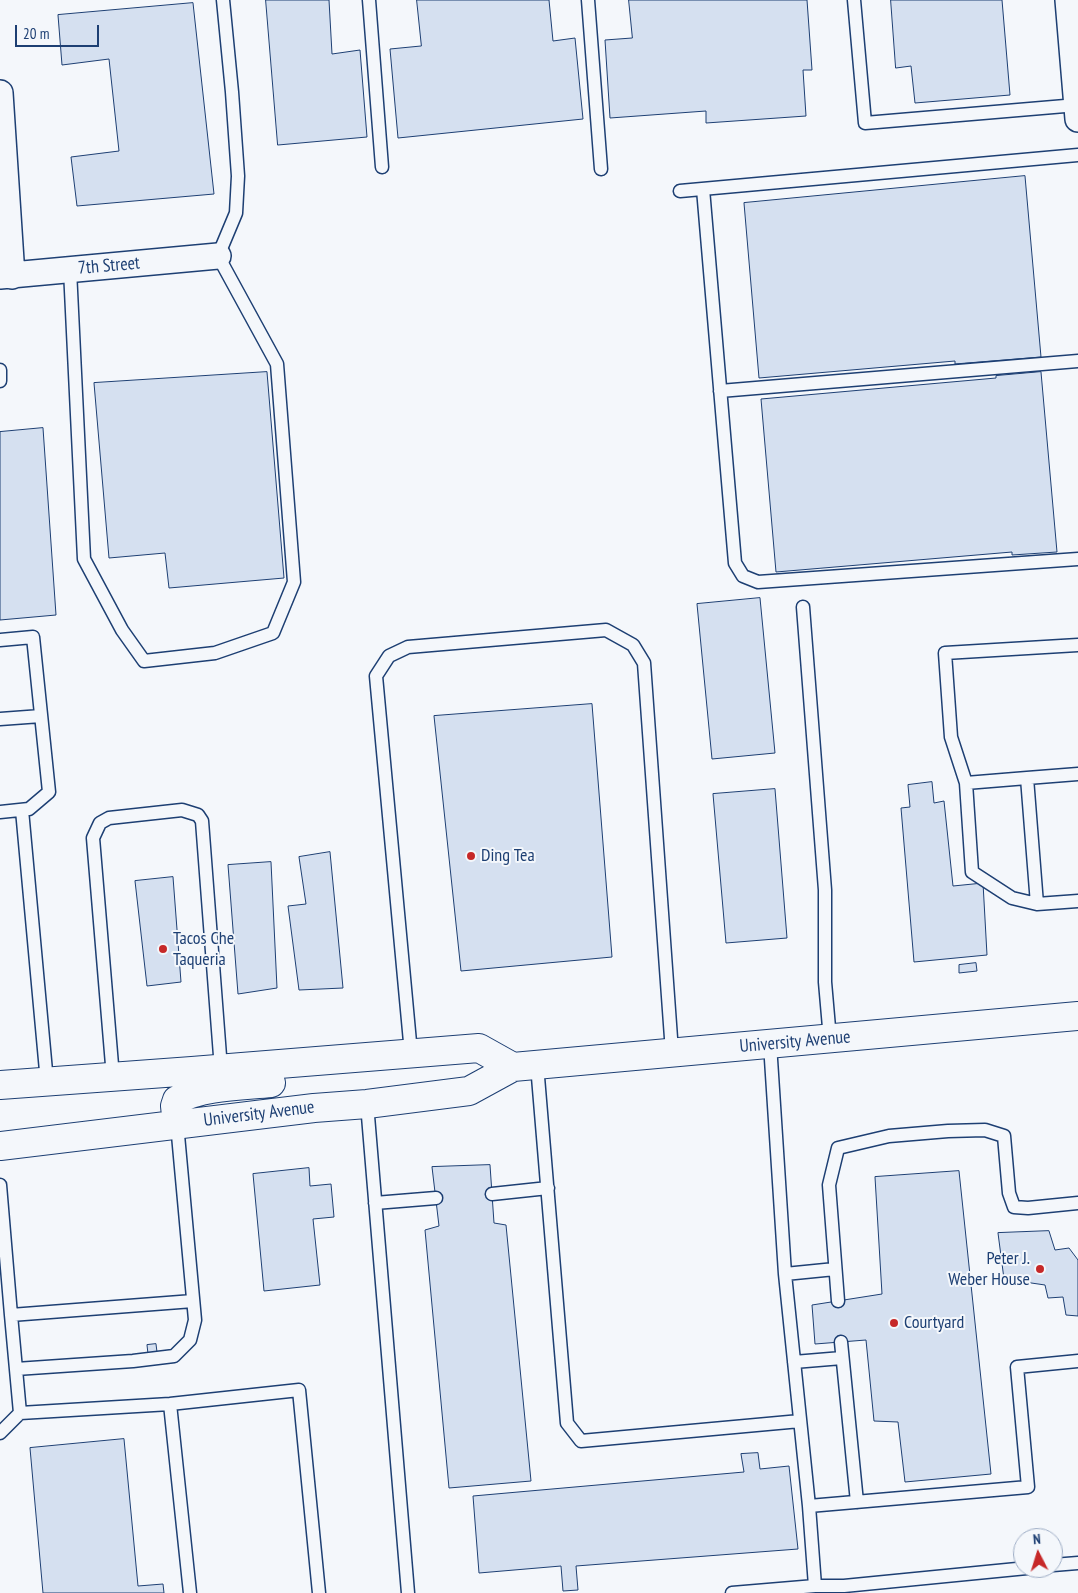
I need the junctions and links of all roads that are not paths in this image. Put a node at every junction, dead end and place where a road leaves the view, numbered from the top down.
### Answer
1 (223, 0) edge
2 (369, 0) edge
3 (588, 0) edge
4 (854, 0) edge
5 (1068, 0) edge
6 (0, 93) edge
7 (1077, 112) edge
8 (1078, 155) edge
9 (382, 167) dead end
10 (601, 169) dead end
11 (703, 189) junction
12 (680, 191) dead end
13 (218, 256) junction
14 (70, 270) junction
15 (6, 276) edge
16 (1078, 361) edge
17 (0, 370) edge
18 (0, 380) edge
19 (720, 391) junction
20 (1078, 559) edge
21 (803, 607) dead end
22 (0, 640) edge
23 (1078, 645) edge
24 (41, 716) junction
25 (0, 719) edge
26 (1078, 774) edge
27 (1027, 778) junction
28 (966, 783) junction
29 (22, 810) junction
30 (0, 812) edge
31 (1078, 901) edge
32 (1036, 904) junction
33 (1078, 1016) edge
34 (830, 1039) junction
35 (770, 1044) junction
36 (672, 1052) junction
37 (399, 1054) junction
38 (525, 1066) junction
39 (221, 1069) junction
40 (113, 1077) junction
41 (47, 1082) junction
42 (0, 1085) edge
43 (367, 1104) junction
44 (177, 1124) junction
45 (0, 1146) edge
46 (0, 1185) edge
47 (548, 1188) junction
48 (492, 1194) dead end
49 (436, 1198) dead end
50 (375, 1203) junction
51 (1078, 1203) edge
52 (835, 1269) junction
53 (785, 1274) junction
54 (193, 1301) junction
55 (838, 1301) dead end
56 (11, 1315) junction
57 (841, 1342) dead end
58 (842, 1358) junction
59 (1078, 1361) edge
60 (794, 1362) junction
61 (16, 1369) junction
62 (170, 1404) junction
63 (20, 1413) junction
64 (800, 1421) junction
65 (0, 1433) edge
66 (856, 1502) junction
67 (809, 1506) junction
68 (1078, 1563) edge
69 (1063, 1565) edge
70 (1013, 1569) edge
71 (815, 1586) junction
72 (190, 1593) edge
73 (319, 1593) edge
74 (408, 1593) edge
75 (732, 1593) edge

1 - 13 lane
2 - 9 lane
3 - 10 lane
4 - 7 lane
5 - 7 street
6 - 15 street
8 - 11 lane
11 - 12 lane
11 - 19 lane
13 - 14 street, 7th Street
13 - 14 lane
14 - 15 street, 7th Street
16 - 19 lane
17 - 18 lane
19 - 20 lane
21 - 34 lane
22 - 24 lane
23 - 28 lane
24 - 25 lane
24 - 29 lane
26 - 27 lane
27 - 28 lane
27 - 32 lane
28 - 32 lane
29 - 30 lane
29 - 41 lane
31 - 32 lane
33 - 34 main road, University Avenue
34 - 35 main road, University Avenue
35 - 36 main road, University Avenue
35 - 53 lane
36 - 37 lane
36 - 38 main road, University Avenue
37 - 38 main road
37 - 39 main road
37 - 44 main road
38 - 43 main road, University Avenue
38 - 47 lane
39 - 40 main road
39 - 40 lane
40 - 41 main road
41 - 42 main road
43 - 44 main road, University Avenue
43 - 50 lane
44 - 45 main road, University Avenue
44 - 54 lane
46 - 56 lane
47 - 48 lane
47 - 64 lane
49 - 50 lane
50 - 74 lane
51 - 52 lane
52 - 53 lane
52 - 55 lane
53 - 60 lane
54 - 56 lane
54 - 61 lane
56 - 61 lane
57 - 58 lane
58 - 60 lane
58 - 66 lane
59 - 66 lane
60 - 64 lane
61 - 63 lane
62 - 63 lane
62 - 72 lane
62 - 73 lane
63 - 65 lane
64 - 67 lane
66 - 67 lane
67 - 71 lane
68 - 69 lane
70 - 71 lane
71 - 75 lane

